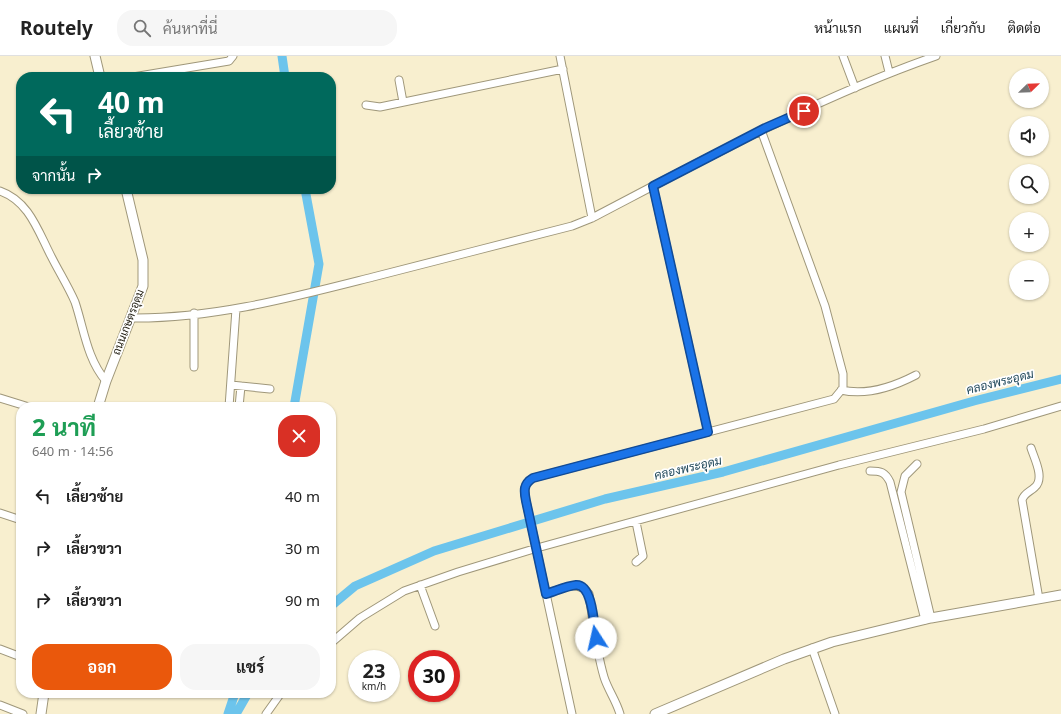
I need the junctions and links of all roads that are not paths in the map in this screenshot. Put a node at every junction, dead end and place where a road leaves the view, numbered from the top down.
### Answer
1 (95, 56) edge
2 (233, 56) edge
3 (560, 56) edge
4 (843, 56) edge
5 (885, 56) edge
6 (936, 56) edge
7 (563, 69) junction
8 (99, 72) edge
9 (163, 72) edge
10 (889, 72) junction
11 (399, 80) dead end
12 (855, 88) junction
13 (403, 102) junction
14 (366, 105) dead end
15 (761, 130) junction
16 (653, 186) junction
17 (0, 190) edge
18 (127, 194) edge
19 (592, 218) junction
20 (236, 309) junction
21 (194, 314) junction
22 (131, 318) junction
23 (194, 367) dead end
24 (916, 375) dead end
25 (106, 381) junction
26 (231, 385) junction
27 (241, 386) junction
28 (270, 389) dead end
29 (841, 390) junction
30 (0, 398) edge
31 (100, 402) edge
32 (229, 402) edge
33 (239, 402) edge
34 (16, 403) edge
35 (1061, 406) edge
36 (708, 432) junction
37 (1031, 448) dead end
38 (917, 464) dead end
39 (870, 472) dead end
40 (0, 513) edge
41 (16, 518) edge
42 (636, 522) junction
43 (537, 548) junction
44 (636, 562) dead end
45 (420, 585) junction
46 (546, 594) junction
47 (1061, 595) edge
48 (1039, 599) junction
49 (928, 619) junction
50 (435, 626) dead end
51 (336, 639) edge
52 (812, 648) junction
53 (0, 649) edge
54 (16, 655) edge
55 (43, 698) edge
56 (277, 698) edge
57 (0, 705) edge
58 (23, 714) edge
59 (41, 714) edge
60 (266, 714) edge
61 (572, 714) edge
62 (620, 714) edge
63 (655, 714) edge
64 (835, 714) edge

1 - 8 street
2 - 9 street
3 - 7 street
4 - 12 street
5 - 10 street
6 - 10 street
7 - 13 street
7 - 19 street
10 - 12 street
11 - 13 street
12 - 15 street
13 - 14 street
15 - 16 street
15 - 29 street
16 - 19 street
16 - 36 street
17 - 25 street
18 - 22 street, ถนนเกษตรอุดม
19 - 20 street
20 - 21 street
20 - 26 street
21 - 22 street
21 - 23 street
22 - 25 street, ถนนเกษตรอุดม
24 - 29 street
25 - 31 street, ถนนเกษตรอุดม
26 - 27 street
26 - 32 street
27 - 28 street
27 - 33 street
29 - 36 street
30 - 34 street
35 - 42 street
36 - 43 street
37 - 48 street
38 - 49 street
39 - 49 street
40 - 41 street
42 - 43 street
42 - 44 street
43 - 45 street
43 - 46 street
45 - 50 street
45 - 51 street
46 - 61 street
46 - 62 street
47 - 48 street
48 - 49 street
49 - 52 street
52 - 63 street
52 - 64 street
53 - 54 street
55 - 59 street
56 - 60 street
57 - 58 street

